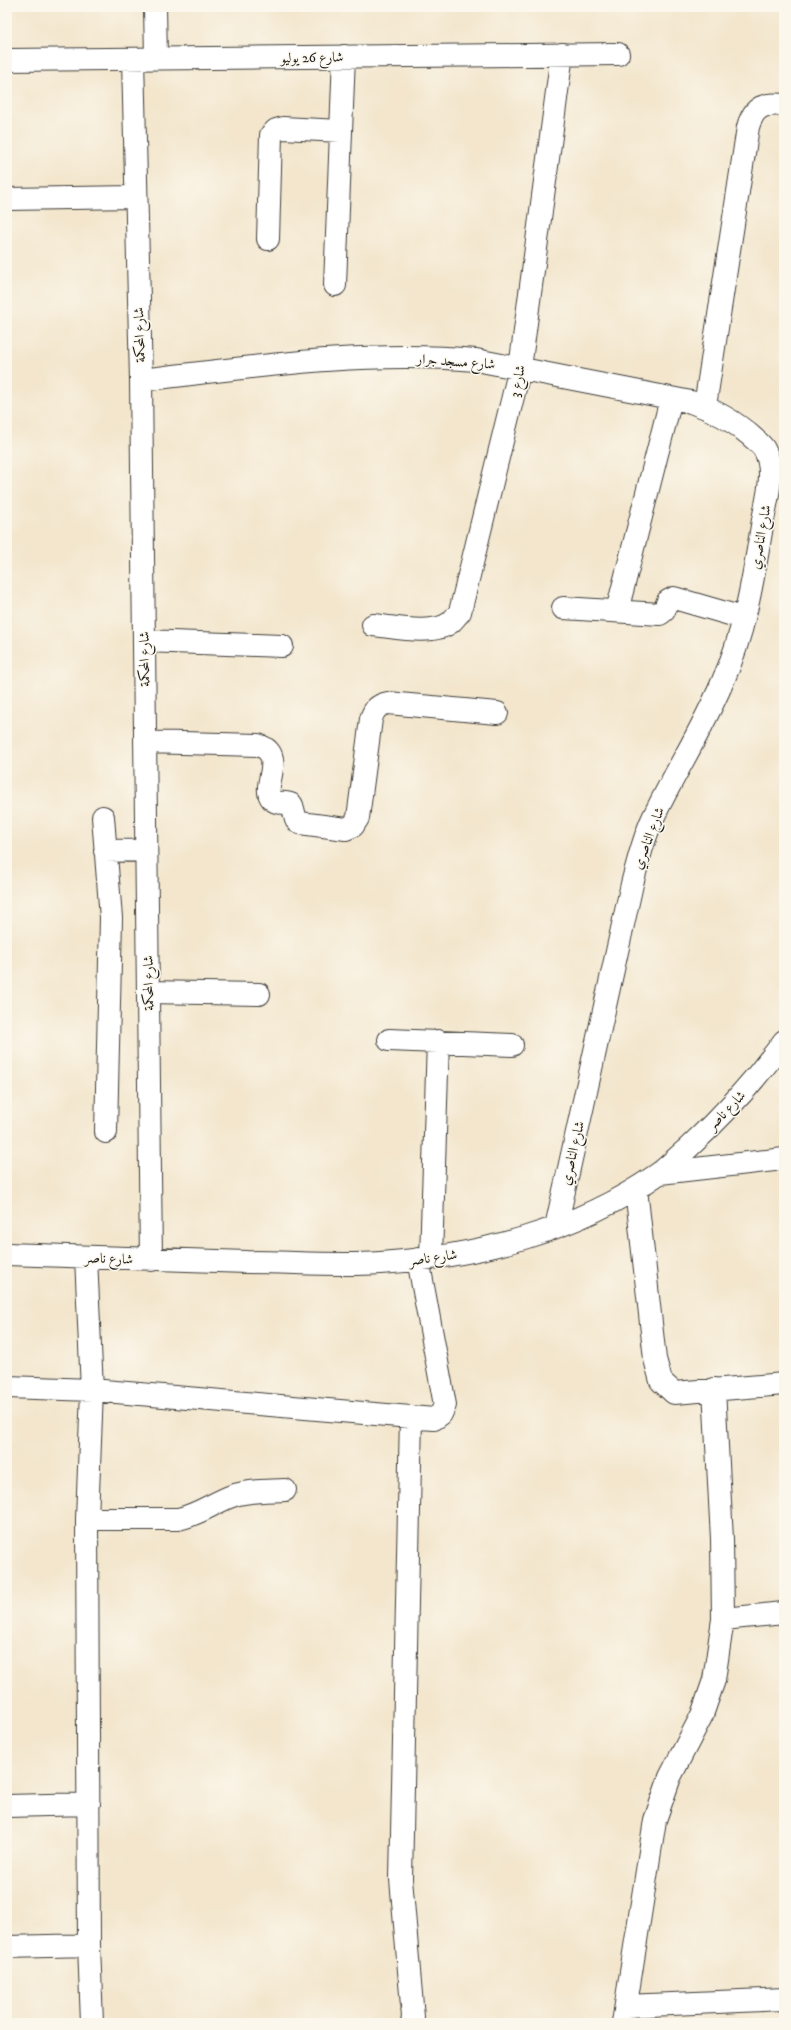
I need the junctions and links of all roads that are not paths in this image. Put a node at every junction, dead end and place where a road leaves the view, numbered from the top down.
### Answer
1 (155, 7) edge
2 (562, 54) junction
3 (618, 54) dead end
4 (344, 56) junction
5 (156, 58) junction
6 (133, 59) junction
7 (7, 60) edge
8 (784, 105) edge
9 (340, 131) junction
10 (136, 197) junction
11 (7, 199) edge
12 (268, 239) dead end
13 (335, 284) dead end
14 (520, 368) junction
15 (141, 380) junction
16 (671, 399) junction
17 (705, 406) junction
18 (769, 462) joint
19 (563, 608) dead end
20 (617, 611) junction
21 (743, 618) junction
22 (373, 625) dead end
23 (144, 640) junction
24 (282, 646) dead end
25 (497, 713) dead end
26 (145, 742) junction
27 (103, 817) dead end
28 (146, 850) junction
29 (105, 851) junction
30 (148, 992) junction
31 (259, 994) dead end
32 (389, 1040) dead end
33 (438, 1041) junction
34 (784, 1041) edge
35 (512, 1045) dead end
36 (106, 1132) dead end
37 (784, 1159) edge
38 (660, 1173) junction
39 (636, 1189) junction
40 (556, 1227) junction
41 (7, 1254) edge
42 (86, 1257) junction
43 (424, 1258) junction
44 (151, 1260) junction
45 (784, 1384) edge
46 (7, 1387) edge
47 (714, 1389) junction
48 (92, 1390) junction
49 (411, 1417) junction
50 (285, 1490) dead end
51 (87, 1519) junction
52 (784, 1613) edge
53 (723, 1619) junction
54 (89, 1804) junction
55 (7, 1806) edge
56 (89, 1945) junction
57 (7, 1947) edge
58 (784, 1999) edge
59 (624, 2015) edge
60 (92, 2023) edge
61 (412, 2023) edge

1 - 5 street
2 - 3 street, شارع 26 يوليو
2 - 4 street, شارع 26 يوليو
2 - 14 street, شارع 3
4 - 5 street, شارع 26 يوليو
4 - 9 street
5 - 6 street, شارع 26 يوليو
6 - 7 street, شارع 26 يوليو
6 - 10 street, شارع المحكمة
8 - 17 street
9 - 12 street
9 - 13 street
10 - 11 street
10 - 15 street, شارع المحكمة
14 - 15 street, شارع مسجد جرار
14 - 16 street, شارع مسجد جرار
14 - 22 street, شارع 3
15 - 23 street, شارع المحكمة
16 - 17 street, شارع مسجد جرار
16 - 20 street
17 - 18 street, شارع مسجد جرار
18 - 21 street, شارع الناصري
19 - 20 street
20 - 21 street
21 - 40 street, شارع الناصري
23 - 24 street
23 - 26 street, شارع المحكمة
25 - 26 street
26 - 28 street, شارع المحكمة
27 - 29 street
28 - 29 street
28 - 30 street, شارع المحكمة
29 - 36 street
30 - 31 street
30 - 44 street, شارع المحكمة
32 - 33 street
33 - 35 street
33 - 43 street
34 - 38 street, شارع ناصر
37 - 38 street
38 - 39 street, شارع ناصر
39 - 40 street, شارع ناصر
39 - 47 street
40 - 43 street, شارع ناصر
41 - 42 street, شارع ناصر
42 - 44 street, شارع ناصر
42 - 48 street
43 - 44 street, شارع ناصر
43 - 49 street
45 - 47 street
46 - 48 street
47 - 53 street
48 - 49 street
48 - 51 street
49 - 61 street
50 - 51 street
51 - 54 street
52 - 53 street
53 - 59 street
54 - 55 street
54 - 56 street
56 - 57 street
56 - 60 street
58 - 59 street

